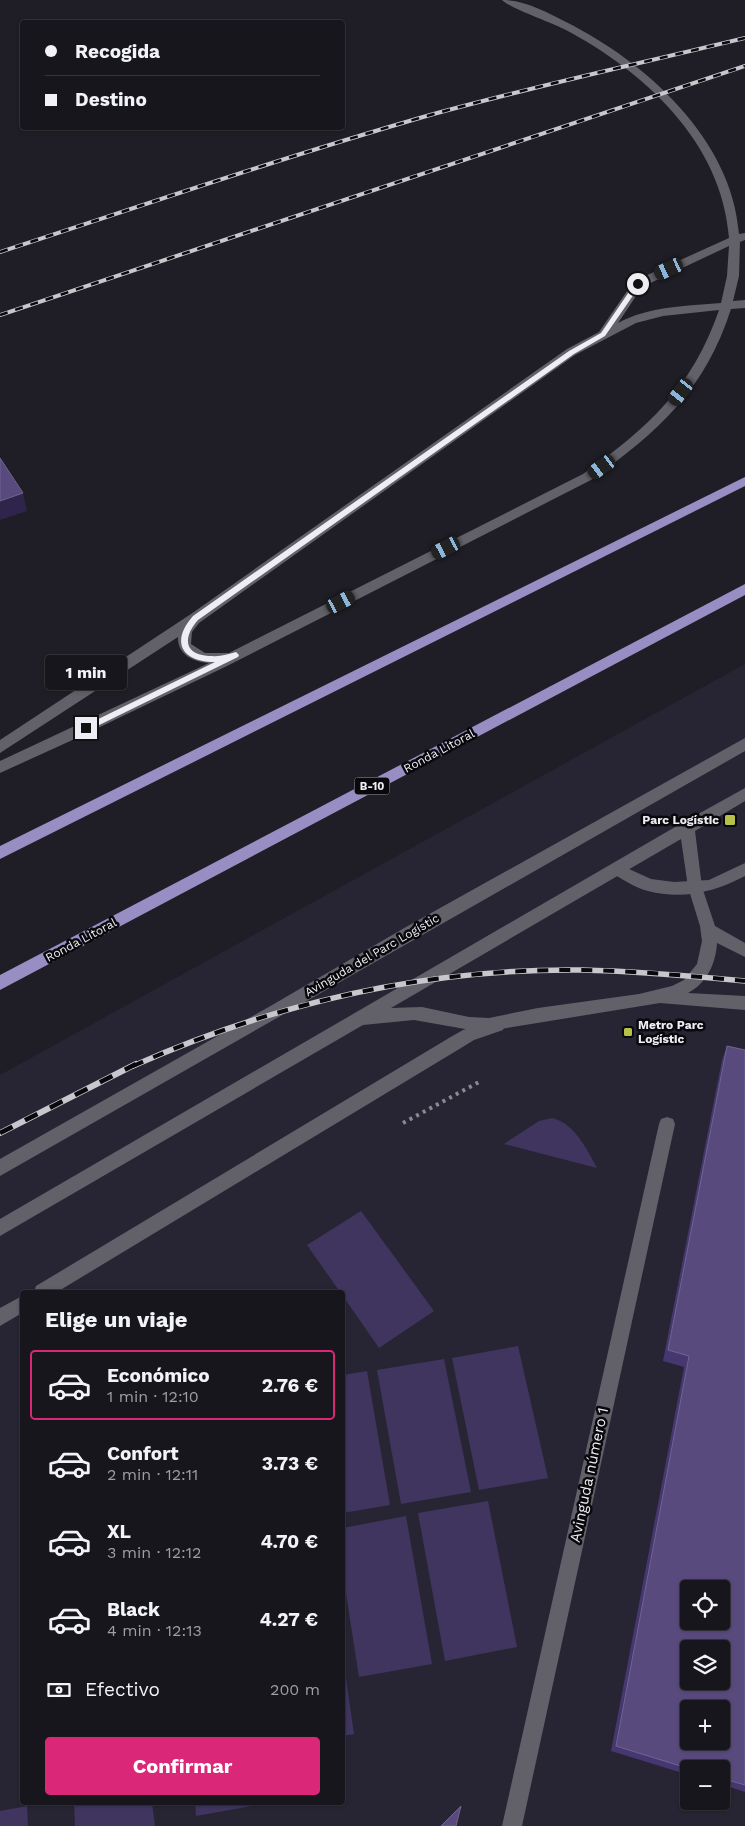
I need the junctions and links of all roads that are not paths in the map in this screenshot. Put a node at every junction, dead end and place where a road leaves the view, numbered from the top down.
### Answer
1 (507, 0) edge
2 (745, 236) edge
3 (745, 304) edge
4 (603, 335) junction
5 (745, 481) edge
6 (745, 590) edge
7 (196, 618) junction
8 (236, 655) junction
9 (745, 744) edge
10 (0, 747) edge
11 (0, 767) edge
12 (745, 794) edge
13 (687, 827) junction
14 (0, 853) edge
15 (745, 869) edge
16 (618, 870) junction
17 (695, 888) junction
18 (708, 930) junction
19 (745, 951) edge
20 (0, 983) edge
21 (651, 998) junction
22 (745, 1003) edge
23 (354, 1022) junction
24 (505, 1022) junction
25 (667, 1124) dead end
26 (0, 1168) edge
27 (0, 1228) edge
28 (45, 1290) edge
29 (20, 1305) edge
30 (0, 1318) edge
31 (512, 1826) edge

1 - 8 street
2 - 4 street
3 - 4 street
4 - 7 street
5 - 14 highway
6 - 20 highway, Ronda Litoral / B-10
7 - 8 street
7 - 10 street
8 - 11 street
9 - 26 street, Avinguda del Parc Logístic
12 - 13 street
13 - 16 street
13 - 17 street
15 - 17 street
16 - 17 street
16 - 23 street
17 - 18 street
18 - 19 street
18 - 21 street
21 - 22 street
21 - 24 street
23 - 24 street
23 - 27 street
24 - 28 street
25 - 31 street, Avinguda número 1
29 - 30 street

